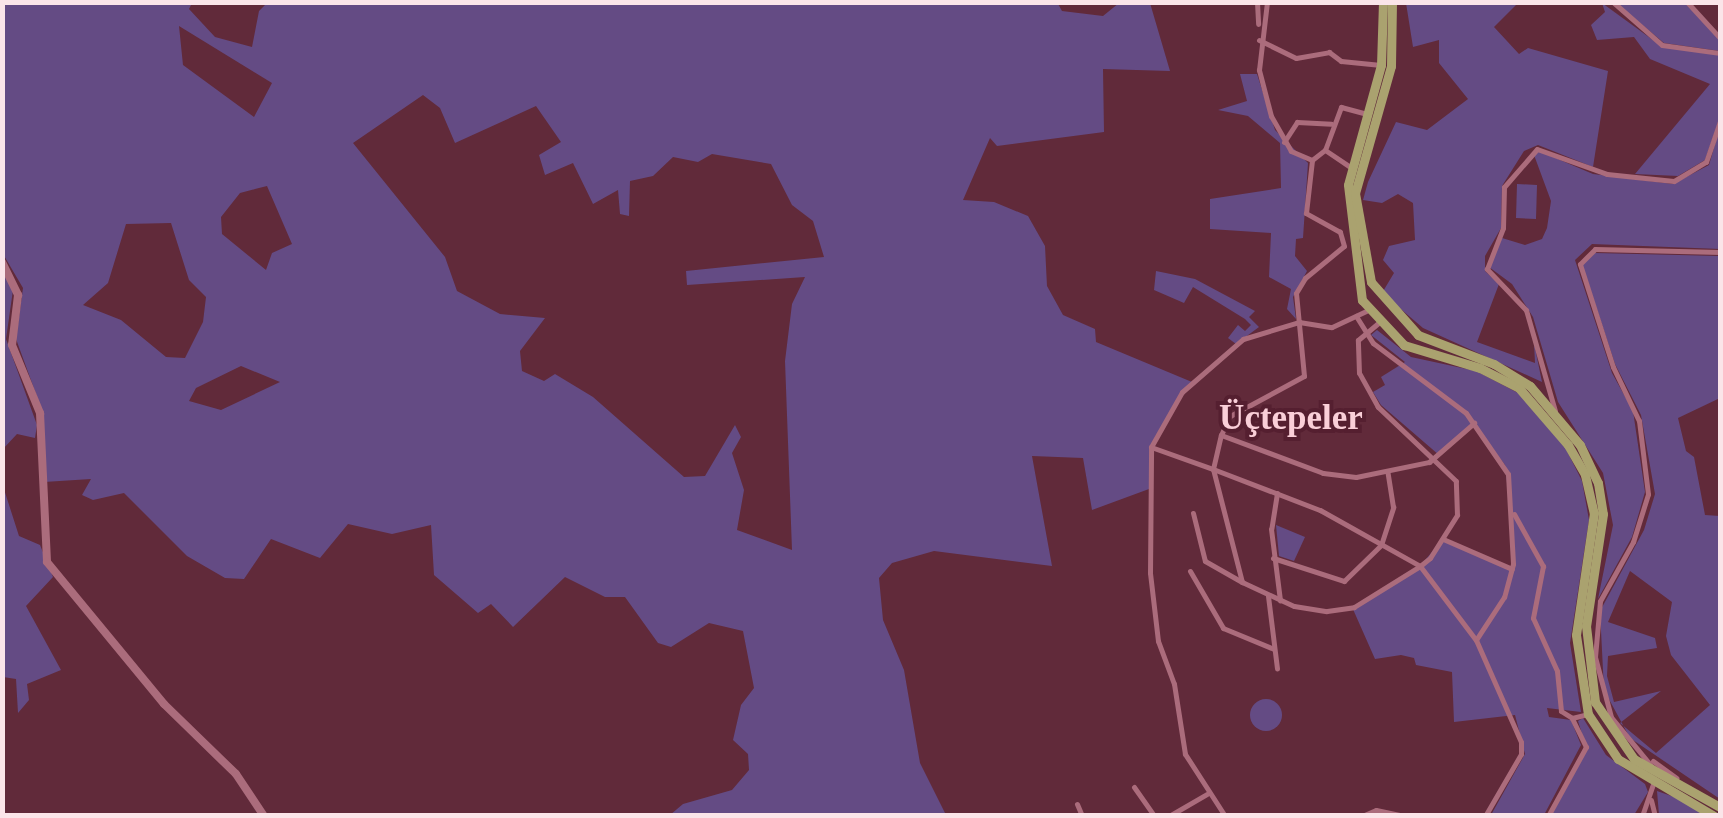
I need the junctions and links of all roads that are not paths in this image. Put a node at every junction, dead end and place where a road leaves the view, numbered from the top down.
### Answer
1 (1257, 2) edge
2 (1267, 2) edge
3 (1383, 2) edge
4 (1392, 2) edge
5 (1613, 2) edge
6 (1687, 2) edge
7 (1720, 38) edge
8 (1259, 40) junction
9 (1720, 53) edge
10 (1381, 66) junction
11 (1368, 114) junction
12 (1720, 121) edge
13 (1331, 124) junction
14 (1284, 142) junction
15 (1325, 150) junction
16 (1312, 160) junction
17 (1352, 168) junction
18 (1349, 243) junction
19 (1720, 252) edge
20 (2, 262) edge
21 (1388, 306) junction
22 (1369, 312) junction
23 (1356, 316) junction
24 (1298, 322) junction
25 (1378, 324) junction
26 (1366, 331) junction
27 (1548, 378) junction
28 (1537, 392) junction
29 (1555, 412) junction
30 (1474, 423) junction
31 (1221, 435) junction
32 (1151, 448) junction
33 (1437, 456) junction
34 (1213, 469) junction
35 (1387, 471) junction
36 (1277, 493) junction
37 (1512, 512) junction
38 (1194, 513) dead end
39 (1443, 539) junction
40 (1380, 545) junction
41 (1274, 558) junction
42 (1420, 566) junction
43 (1512, 569) junction
44 (1190, 570) dead end
45 (1242, 582) junction
46 (1268, 596) junction
47 (1280, 600) junction
48 (1476, 640) junction
49 (1274, 648) junction
50 (1277, 668) dead end
51 (1588, 714) junction
52 (1572, 718) junction
53 (1651, 772) junction
54 (1134, 787) dead end
55 (1207, 794) junction
56 (1652, 800) junction
57 (1077, 804) dead end
58 (1720, 807) edge
59 (264, 816) edge
60 (1082, 816) edge
61 (1154, 816) edge
62 (1169, 816) edge
63 (1225, 816) edge
64 (1362, 816) edge
65 (1405, 816) edge
66 (1485, 816) edge
67 (1548, 816) edge
68 (1640, 816) edge
69 (1654, 816) edge
70 (1714, 816) edge

1 - 8 street
2 - 8 street
3 - 10 main road
4 - 21 main road
5 - 9 street
6 - 7 street
8 - 10 street
8 - 14 street
10 - 11 main road
11 - 13 street
11 - 17 main road
12 - 27 street
13 - 14 street
13 - 15 street
14 - 16 street
15 - 16 street
15 - 17 street
16 - 18 street
17 - 18 main road
18 - 22 main road
18 - 24 street
19 - 53 street
20 - 59 street
21 - 22 main road
21 - 25 main road
21 - 28 main road
22 - 23 street
22 - 25 main road
23 - 24 street
23 - 26 street
24 - 31 street
24 - 32 street
25 - 26 street
25 - 51 main road
26 - 30 street
26 - 33 street
27 - 28 street
27 - 29 street
28 - 29 main road
29 - 53 main road
30 - 33 street
30 - 37 street
31 - 34 street
31 - 35 street
32 - 34 street
32 - 55 street
33 - 35 street
33 - 39 street
34 - 36 street
34 - 45 street
35 - 40 street
36 - 40 street
36 - 41 street
37 - 43 street
37 - 52 street
38 - 45 street
39 - 42 street
39 - 43 street
40 - 41 street
40 - 42 street
41 - 47 street
42 - 47 street
42 - 48 street
43 - 48 street
44 - 49 street
45 - 46 street
46 - 47 street
46 - 49 street
48 - 66 street
49 - 50 street
51 - 52 street
51 - 53 main road
52 - 67 street
53 - 56 street
53 - 58 main road
53 - 68 street
53 - 70 main road
54 - 61 street
55 - 62 street
55 - 63 street
56 - 68 street
56 - 69 street
57 - 60 street
64 - 65 street

